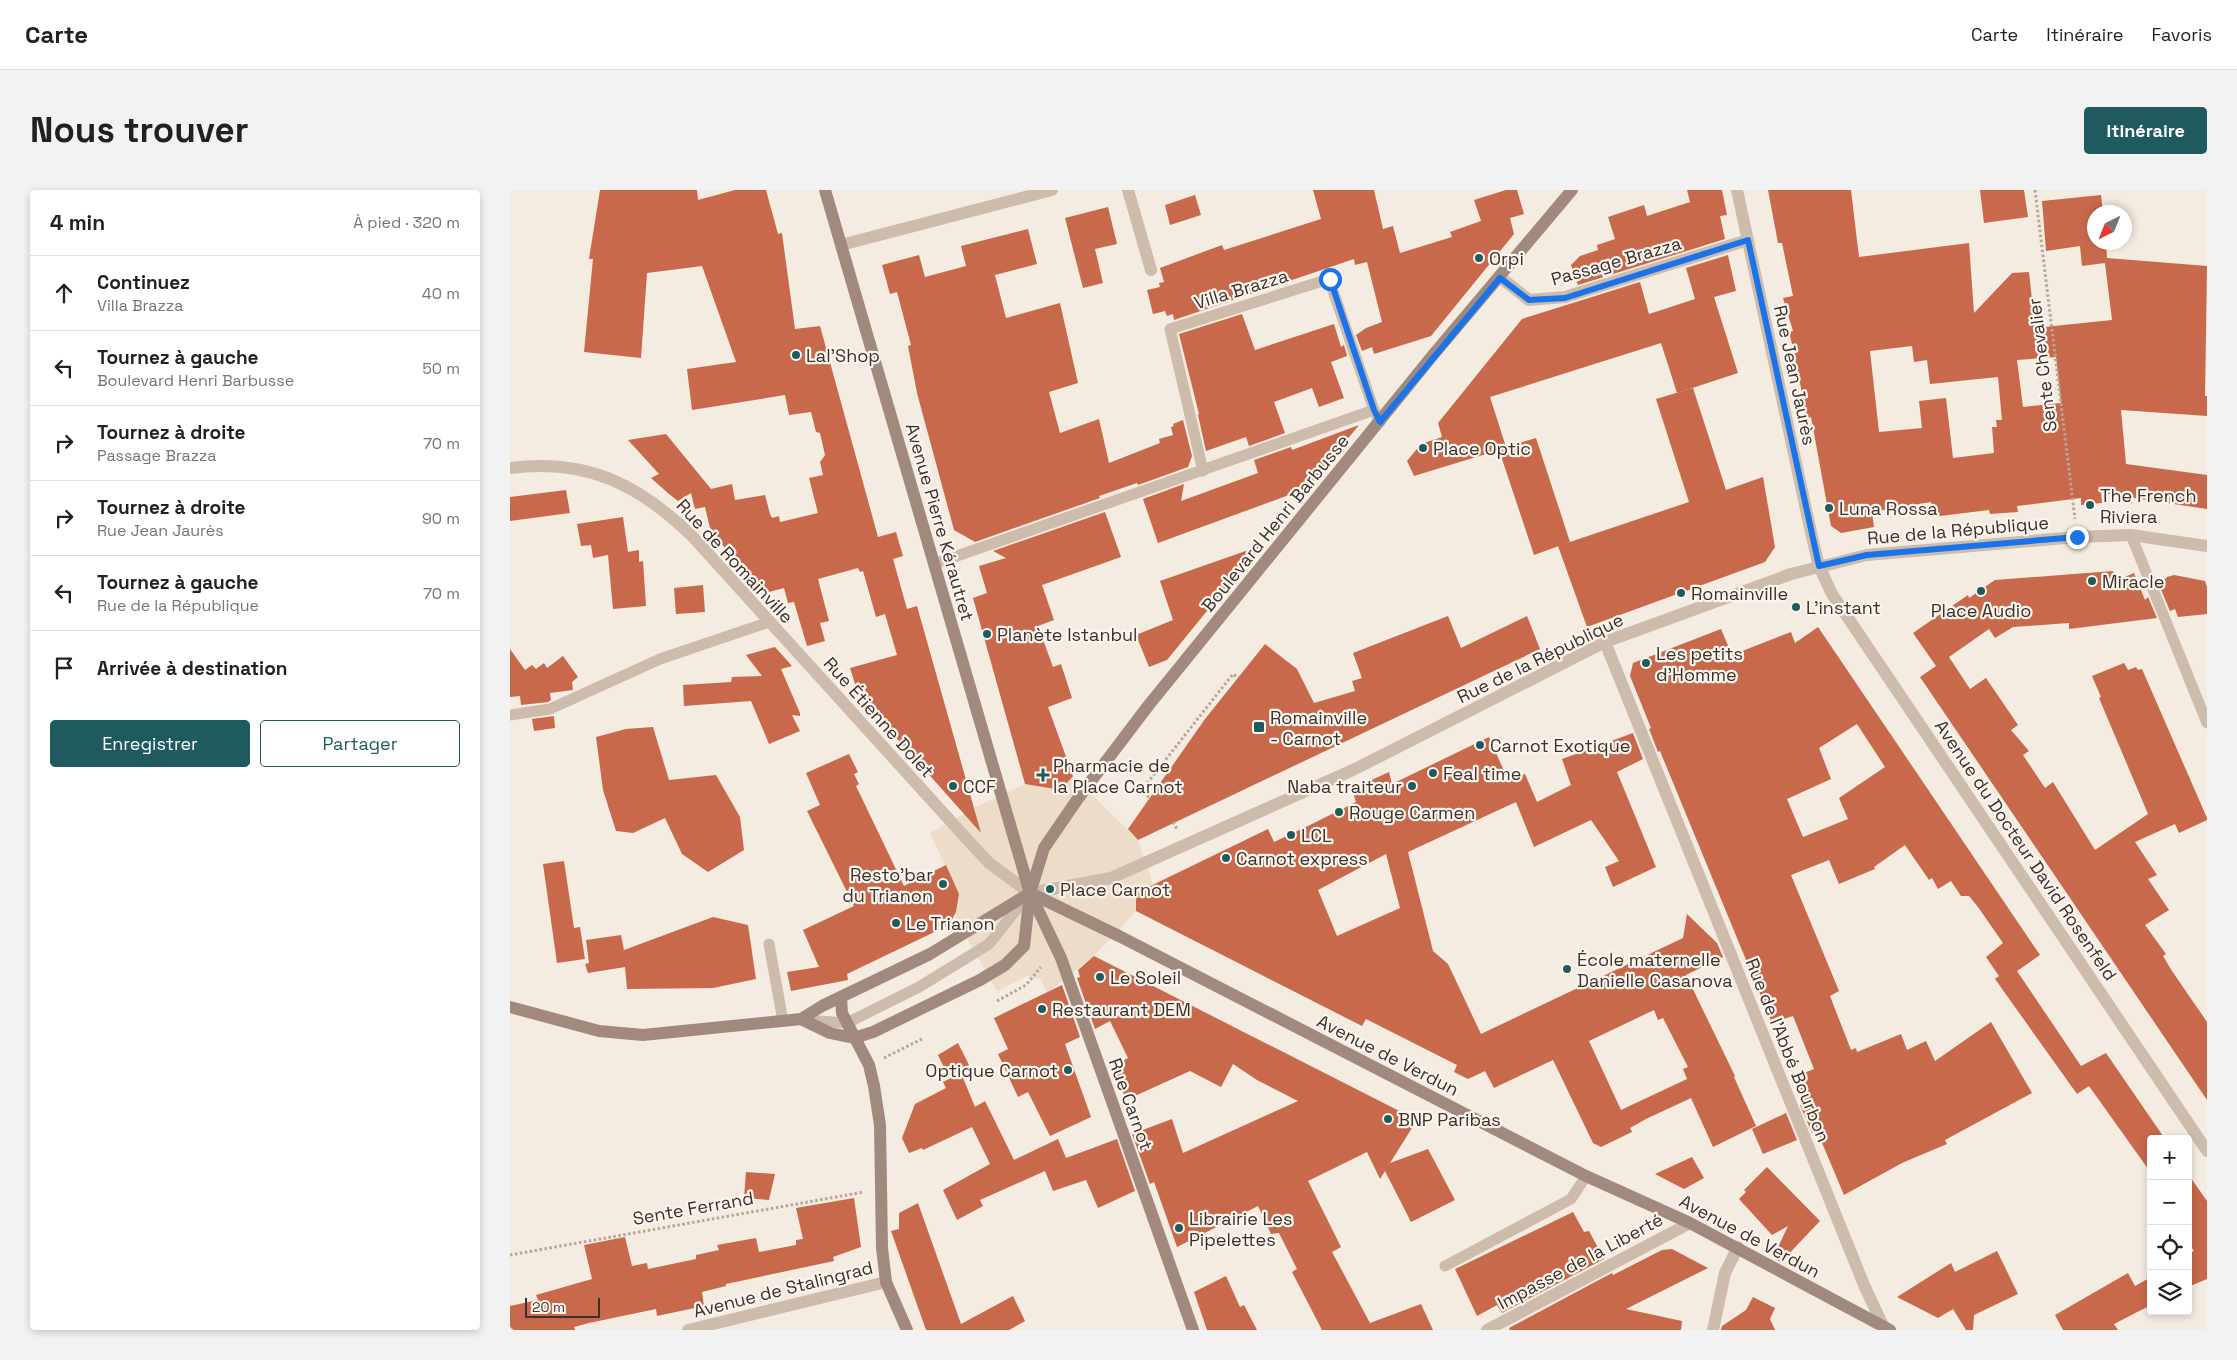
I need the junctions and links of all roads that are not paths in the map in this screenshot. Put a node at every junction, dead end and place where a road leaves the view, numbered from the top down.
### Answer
1 (825, 190) edge
2 (1052, 190) edge
3 (1128, 190) edge
4 (1572, 190) edge
5 (1737, 190) edge
6 (1748, 240) junction
7 (841, 245) junction
8 (1151, 270) dead end
9 (1500, 278) junction
10 (1374, 410) junction
11 (1380, 422) junction
12 (510, 468) edge
13 (1203, 471) junction
14 (2131, 535) junction
15 (2207, 546) edge
16 (934, 564) junction
17 (1819, 566) junction
18 (769, 622) junction
19 (1605, 642) junction
20 (790, 646) joint
21 (510, 715) edge
22 (2207, 723) edge
23 (1030, 893) junction
24 (769, 944) dead end
25 (841, 998) junction
26 (510, 1007) edge
27 (801, 1019) junction
28 (783, 1021) junction
29 (847, 1023) junction
30 (854, 1038) junction
31 (2207, 1151) edge
32 (1586, 1176) junction
33 (1690, 1223) junction
34 (1738, 1247) junction
35 (1445, 1266) dead end
36 (886, 1282) junction
37 (1886, 1329) edge
38 (688, 1330) edge
39 (907, 1330) edge
40 (1193, 1330) edge
41 (1487, 1330) edge
42 (1713, 1330) edge

1 - 7 main road, Avenue Pierre Kérautret
2 - 7 street
3 - 8 street
4 - 9 main road, Boulevard Henri Barbusse
5 - 6 street, Rue Jean Jaurès
6 - 9 street, Passage Brazza
6 - 17 street, Rue Jean Jaurès
7 - 16 main road, Avenue Pierre Kérautret
9 - 11 main road, Boulevard Henri Barbusse
10 - 11 lane, Villa Brazza
10 - 13 lane
10 - 13 lane, Villa Brazza
11 - 23 main road, Boulevard Henri Barbusse
12 - 18 street, Rue de Romainville
13 - 16 lane
14 - 15 street, Rue de la République
14 - 17 street, Rue de la République
14 - 22 lane
16 - 23 main road, Avenue Pierre Kérautret
17 - 19 street, Rue de la République
17 - 31 street, Avenue du Docteur David Rosenfeld
18 - 20 street, Rue de Romainville
18 - 21 lane
19 - 23 street, Rue de la République
19 - 37 street, Rue de l'Abbé Bourbon
20 - 23 street, Rue Étienne Dolet
23 - 25 main road
23 - 29 lane
23 - 30 main road
23 - 32 main road, Avenue de Verdun
23 - 40 main road, Rue Carnot
24 - 28 lane
25 - 27 main road
25 - 29 main road
26 - 28 main road
27 - 28 main road
27 - 29 lane
27 - 30 main road
29 - 30 main road
30 - 36 main road
32 - 33 main road, Avenue de Verdun
32 - 35 lane
33 - 34 main road, Avenue de Verdun
33 - 41 street, Impasse de la Liberté
34 - 37 main road, Avenue de Verdun
34 - 42 street
36 - 38 street, Avenue de Stalingrad
36 - 39 main road

